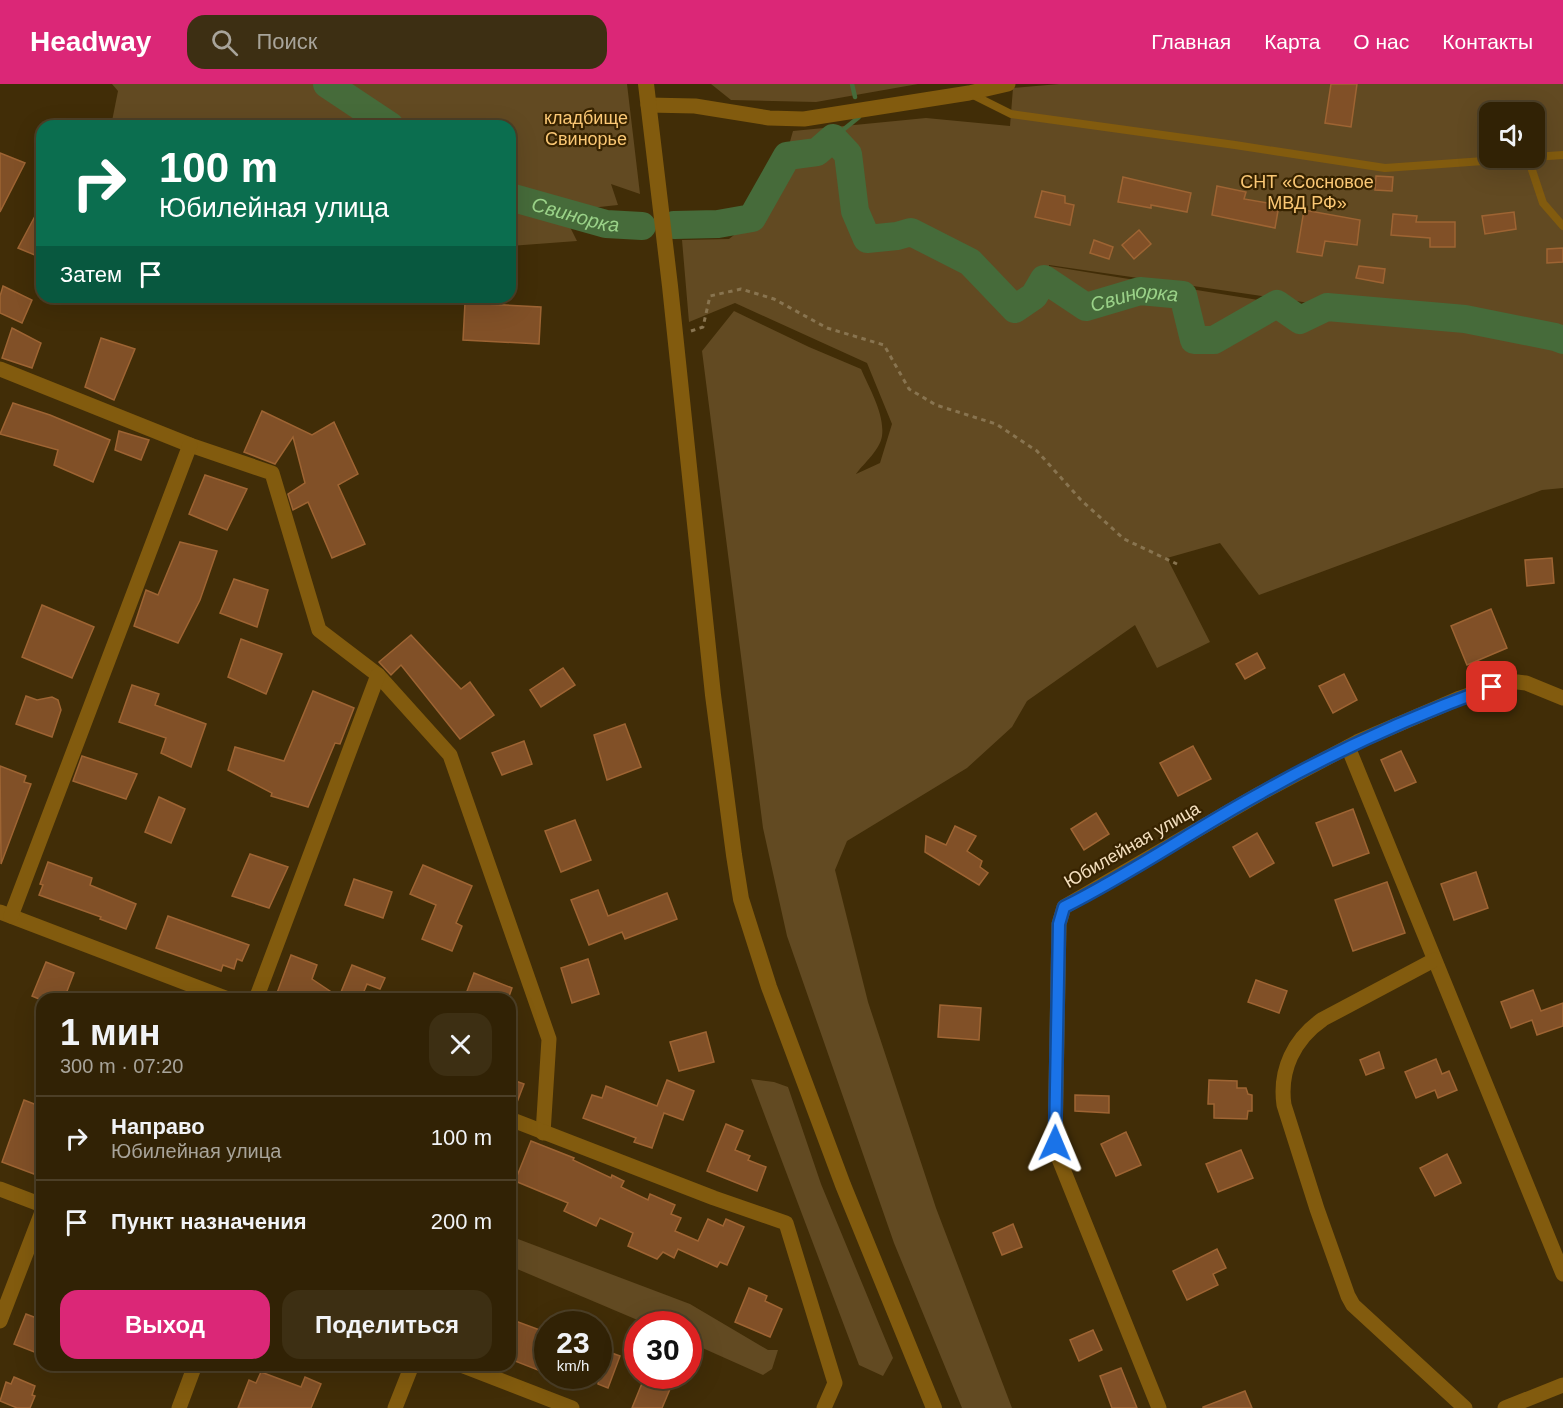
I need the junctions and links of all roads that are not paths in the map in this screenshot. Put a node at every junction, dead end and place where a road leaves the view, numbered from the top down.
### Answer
1 (646, 84) edge
2 (1008, 84) edge
3 (969, 93) junction
4 (648, 105) junction
5 (1563, 155) edge
6 (1545, 156) edge
7 (1479, 161) edge
8 (1531, 168) edge
9 (1563, 226) edge
10 (0, 369) edge
11 (190, 445) junction
12 (378, 675) junction
13 (1563, 698) edge
14 (1348, 747) junction
15 (5, 914) edge
16 (1434, 960) junction
17 (212, 993) edge
18 (258, 993) edge
19 (516, 1122) edge
20 (543, 1133) junction
21 (0, 1189) edge
22 (36, 1203) edge
23 (36, 1228) edge
24 (1563, 1274) edge
25 (0, 1321) edge
26 (193, 1371) edge
27 (410, 1371) edge
28 (476, 1371) edge
29 (1563, 1385) edge
30 (179, 1408) edge
31 (395, 1408) edge
32 (572, 1408) edge
33 (824, 1408) edge
34 (934, 1408) edge
35 (1159, 1408) edge
36 (1465, 1408) edge
37 (1505, 1408) edge

1 - 4 main road
2 - 3 street
3 - 4 street
3 - 7 lane
4 - 34 main road
5 - 6 lane
8 - 9 lane
10 - 11 street
11 - 12 street
11 - 15 street
12 - 18 street
12 - 20 street
13 - 14 street, Юбилейная улица
14 - 16 street
14 - 35 street, Юбилейная улица
15 - 17 street
16 - 24 street
16 - 36 street
19 - 20 street
20 - 33 street
21 - 22 street
23 - 25 street
26 - 30 street
27 - 31 street
28 - 32 street
29 - 37 street

